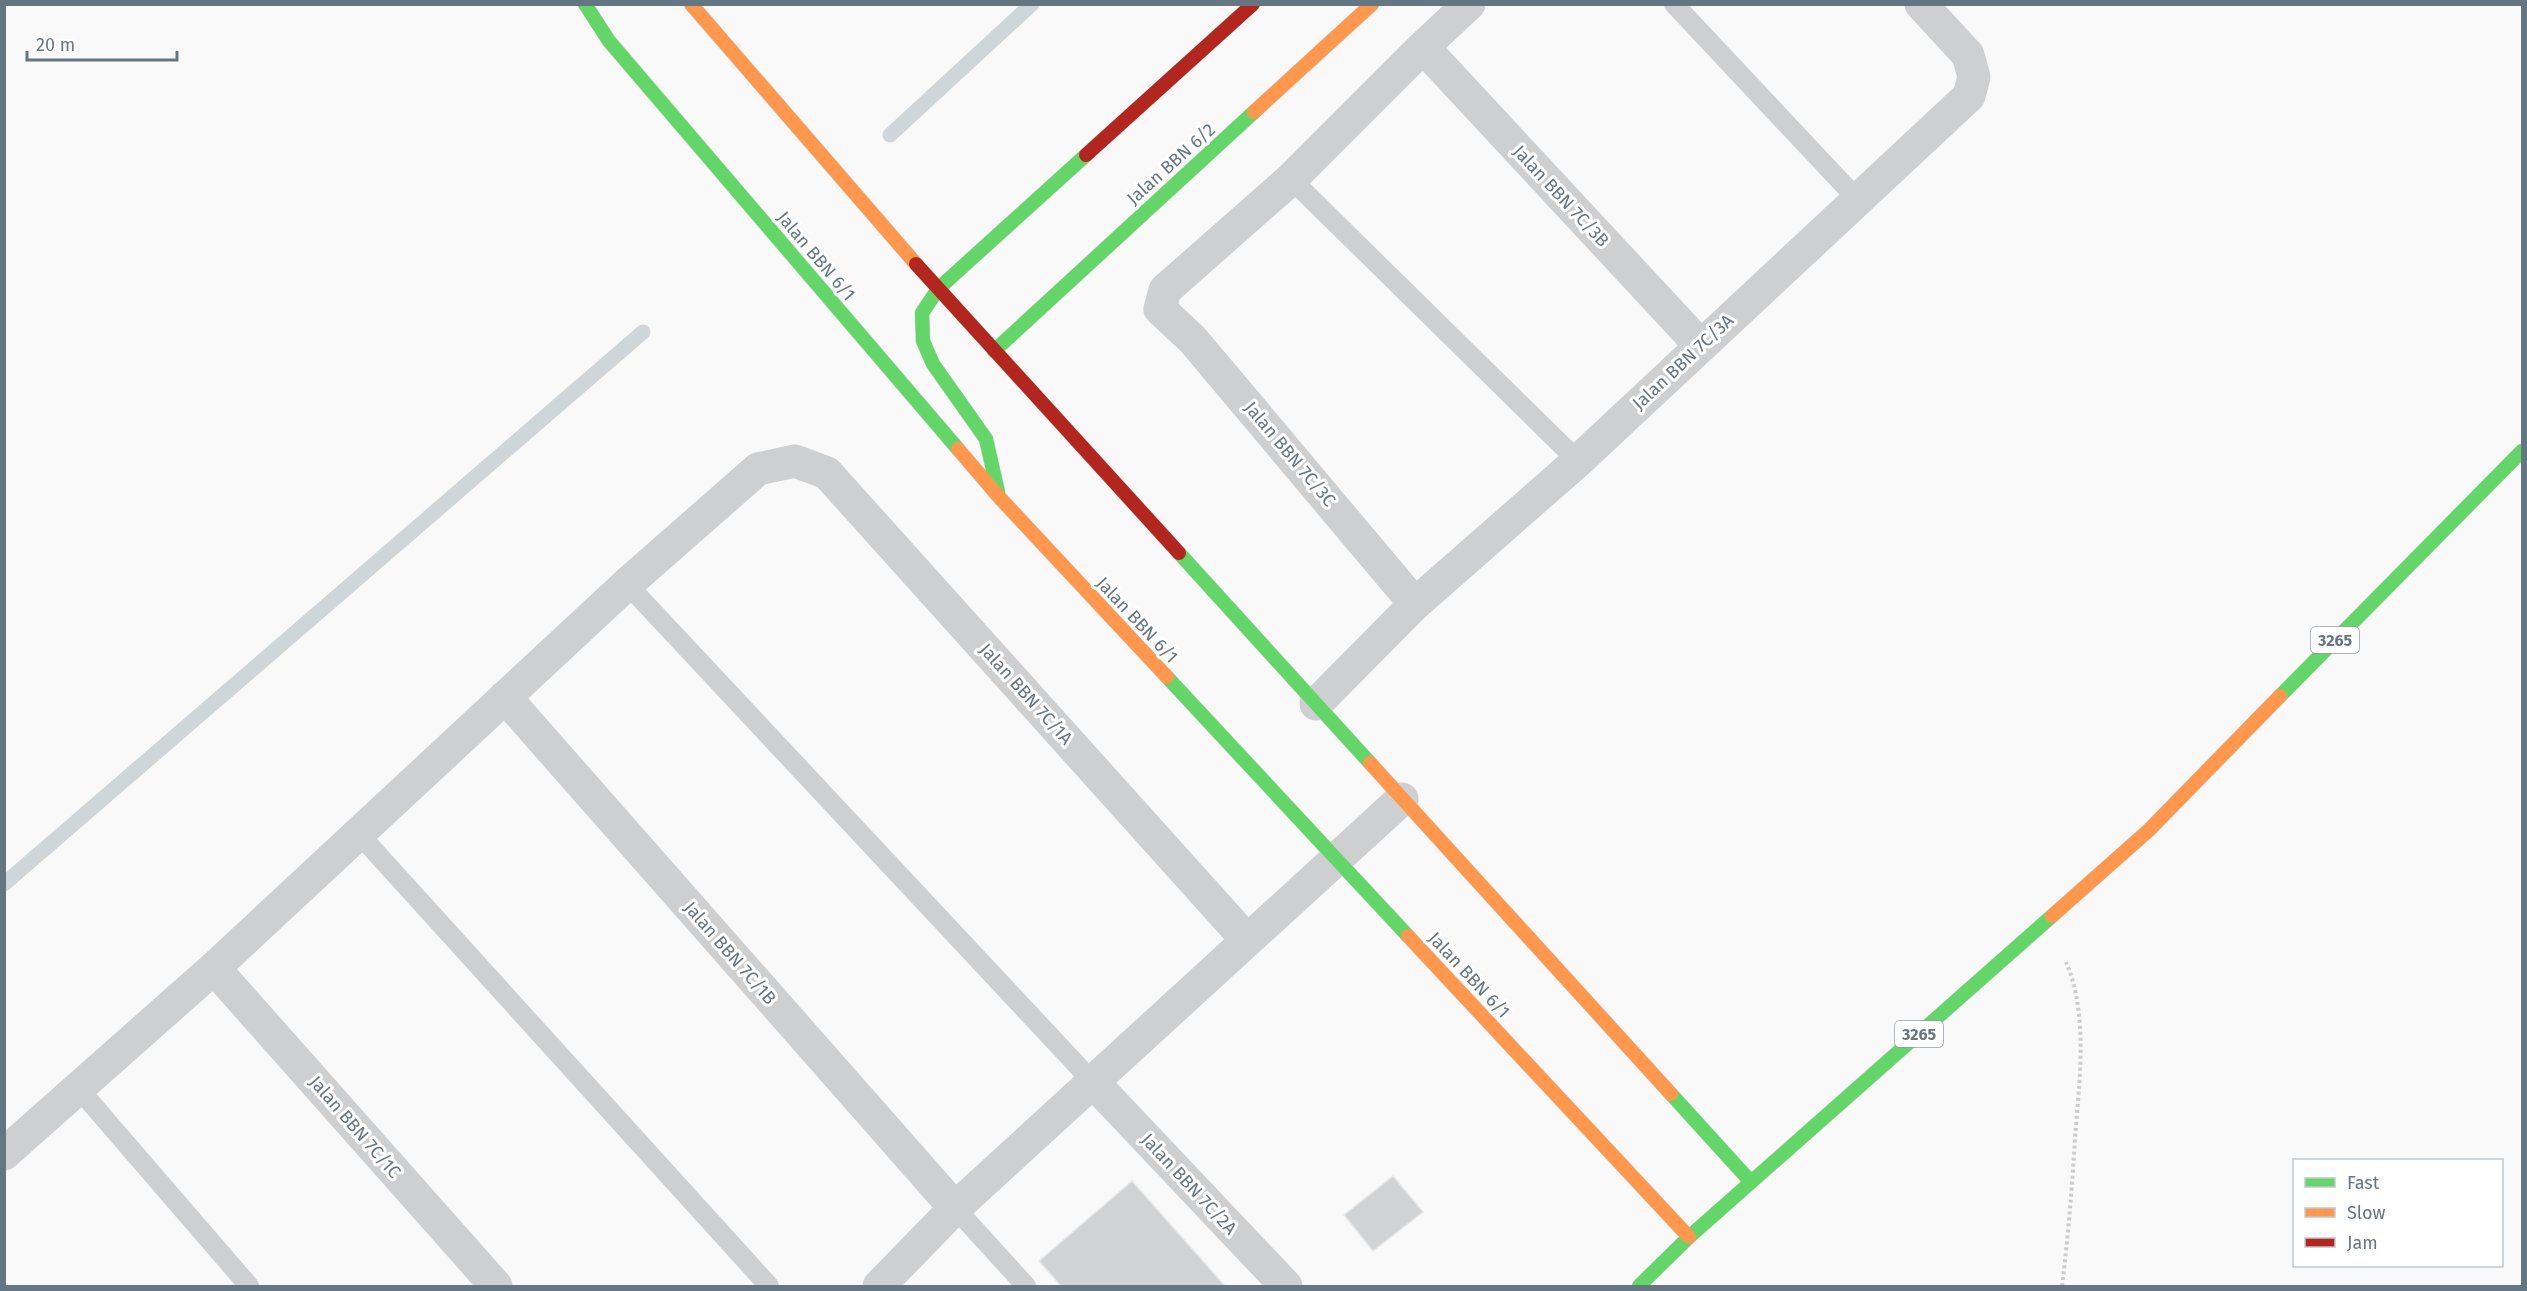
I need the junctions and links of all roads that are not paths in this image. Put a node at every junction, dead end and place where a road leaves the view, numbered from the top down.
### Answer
1 (585, 4) edge
2 (691, 4) edge
3 (1252, 4) edge
4 (1372, 4) edge
5 (1469, 4) edge
6 (1674, 4) edge
7 (1921, 4) edge
8 (1423, 47) junction
9 (1291, 179) junction
10 (1859, 201) junction
11 (938, 289) junction
12 (1700, 345) junction
13 (994, 351) junction
14 (2523, 451) edge
15 (1578, 461) junction
16 (999, 498) junction
17 (627, 584) junction
18 (1415, 604) junction
19 (505, 697) junction
20 (1316, 704) junction
21 (1402, 799) junction
22 (359, 834) junction
23 (1335, 857) junction
24 (1247, 940) junction
25 (214, 968) junction
26 (1092, 1081) junction
27 (79, 1089) junction
28 (4, 1154) edge
29 (1751, 1182) junction
30 (955, 1208) junction
31 (1689, 1237) junction
32 (249, 1287) edge
33 (496, 1287) edge
34 (769, 1287) edge
35 (879, 1287) edge
36 (1026, 1287) edge
37 (1286, 1287) edge
38 (1639, 1287) edge

1 - 16 street, Jalan BBN 6/1
2 - 11 street
3 - 11 street
4 - 13 street, Jalan BBN 6/2
5 - 8 street
6 - 10 lane
7 - 10 street, Jalan BBN 7C/3A
8 - 9 street
8 - 12 street, Jalan BBN 7C/3B
9 - 15 lane
9 - 18 street, Jalan BBN 7C/3C
10 - 12 street, Jalan BBN 7C/3A
11 - 13 street
11 - 16 street
12 - 15 street, Jalan BBN 7C/3A
13 - 20 street
14 - 29 street, 3265
15 - 18 street, Jalan BBN 7C/3A
16 - 23 street, Jalan BBN 6/1
17 - 19 street
17 - 24 street, Jalan BBN 7C/1A
17 - 26 lane
18 - 20 street, Jalan BBN 7C/3A
19 - 22 street
19 - 30 street, Jalan BBN 7C/1B
20 - 21 street
21 - 23 street
21 - 29 street
22 - 25 street
22 - 34 lane
23 - 24 street
23 - 31 street, Jalan BBN 6/1
24 - 26 street
25 - 27 street
25 - 33 street, Jalan BBN 7C/1C
26 - 30 street
26 - 37 street, Jalan BBN 7C/2A
27 - 28 street
27 - 32 lane
29 - 31 street, 3265
30 - 35 street
30 - 36 lane
31 - 38 street, 3265

